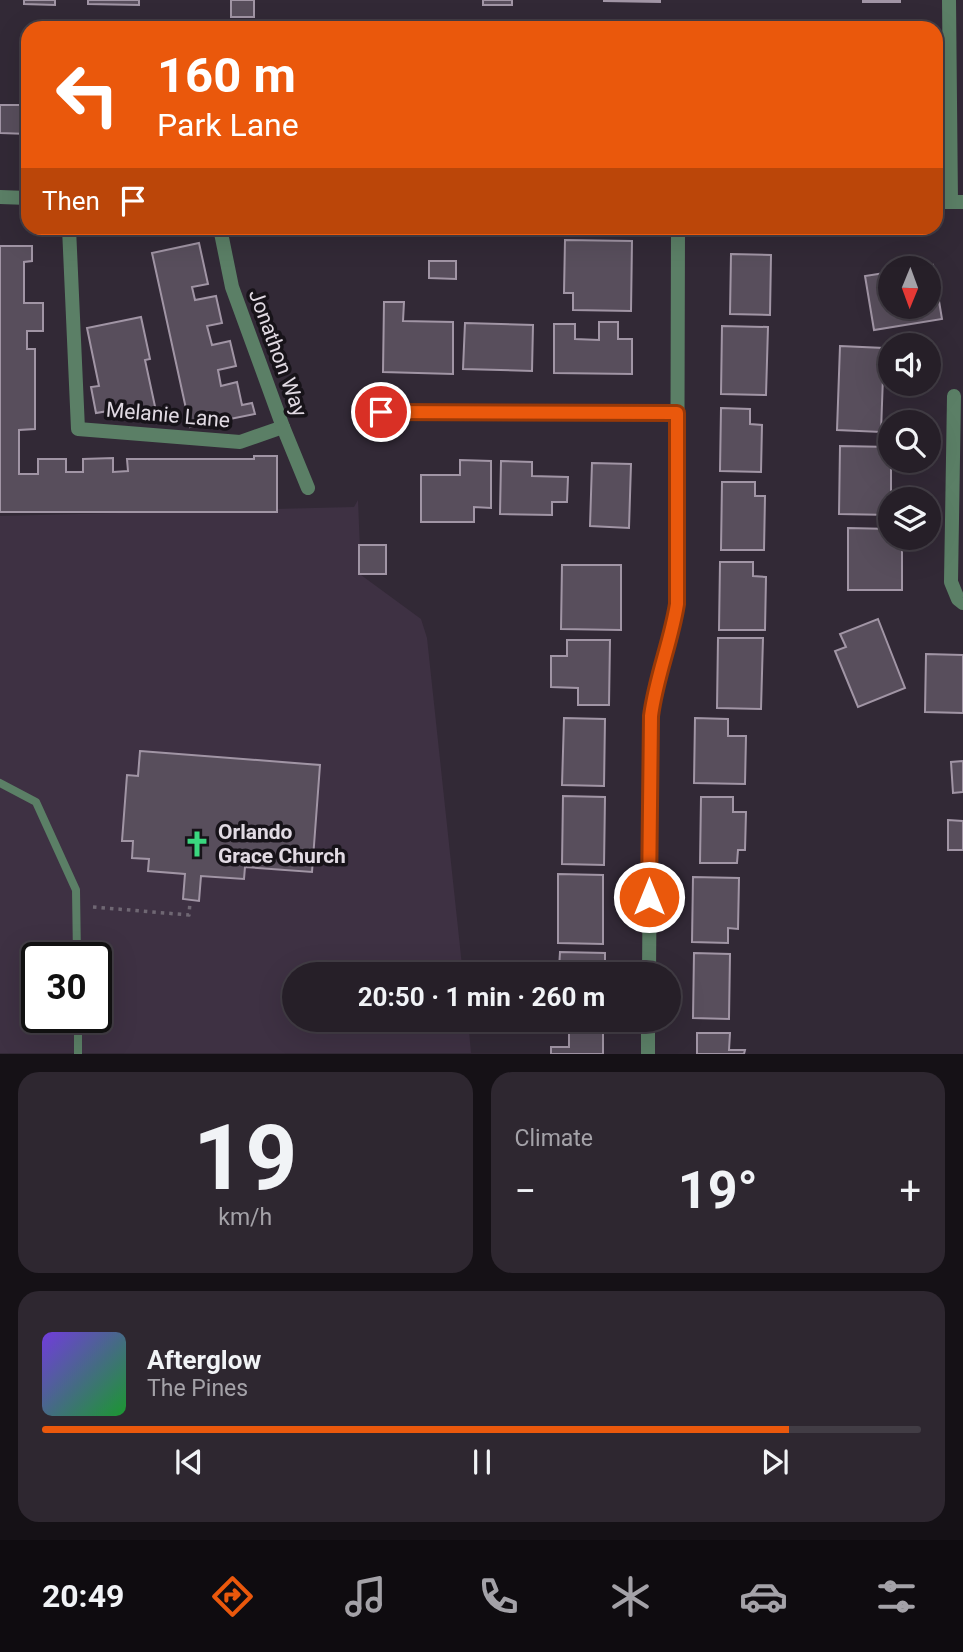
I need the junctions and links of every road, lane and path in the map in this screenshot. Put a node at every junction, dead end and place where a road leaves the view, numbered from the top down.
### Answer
1 (949, 0) edge
2 (0, 197) edge
3 (21, 198) edge
4 (950, 202) edge
5 (69, 235) edge
6 (221, 235) edge
7 (678, 235) edge
8 (954, 396) dead end
9 (381, 412) dead end
10 (677, 413) junction
11 (283, 427) junction
12 (308, 488) dead end
13 (963, 603) edge
14 (0, 783) edge
15 (190, 902) dead end
16 (93, 907) dead end
17 (77, 942) edge
18 (649, 962) edge
19 (648, 1032) edge
20 (78, 1033) edge
21 (78, 1054) edge
22 (648, 1054) edge

1 - 4 street
2 - 3 street
5 - 11 street, Melanie Lane
6 - 11 street, Jonathon Way
7 - 10 street
8 - 13 street
9 - 10 street
10 - 18 street
11 - 12 street, Jonathon Way
14 - 17 lane
15 - 16 path
19 - 22 street
20 - 21 lane

